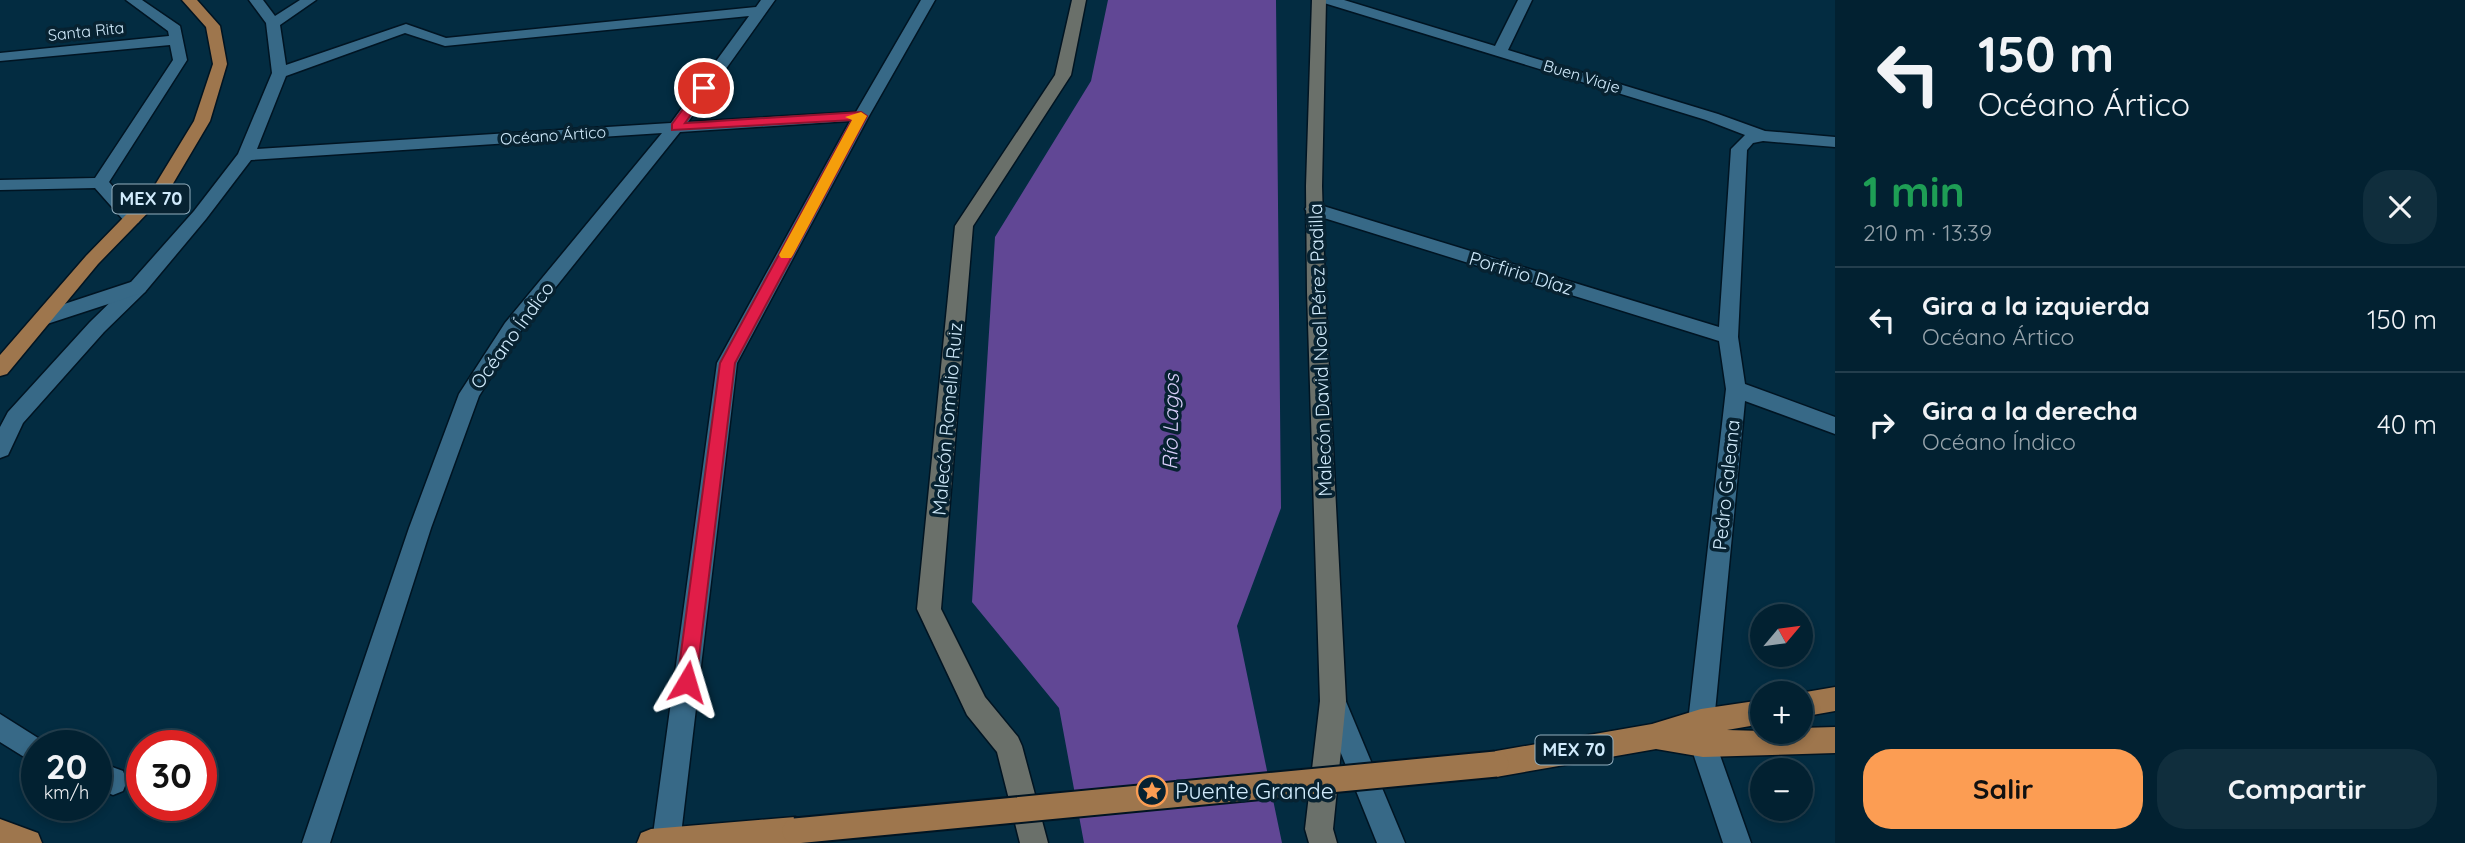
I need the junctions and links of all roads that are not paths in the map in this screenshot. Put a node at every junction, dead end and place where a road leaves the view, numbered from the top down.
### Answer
1 (133, 0) edge
2 (189, 0) edge
3 (256, 0) edge
4 (309, 0) edge
5 (928, 0) edge
6 (1079, 0) edge
7 (1318, 0) edge
8 (1329, 0) edge
9 (1525, 0) edge
10 (764, 5) edge
11 (274, 23) junction
12 (176, 40) junction
13 (1500, 51) junction
14 (0, 57) edge
15 (279, 73) junction
16 (861, 116) junction
17 (676, 127) junction
18 (1763, 136) junction
19 (1835, 142) edge
20 (246, 155) junction
21 (100, 183) junction
22 (0, 185) edge
23 (1314, 209) junction
24 (132, 219) junction
25 (138, 287) junction
26 (44, 318) junction
27 (1728, 337) junction
28 (0, 369) edge
29 (1736, 389) junction
30 (1835, 426) edge
31 (0, 449) edge
32 (1835, 699) edge
33 (1333, 701) junction
34 (1813, 703) edge
35 (1750, 716) edge
36 (0, 727) edge
37 (1702, 733) junction
38 (1835, 740) edge
39 (21, 741) edge
40 (0, 833) edge
41 (666, 842) edge
42 (28, 843) edge
43 (316, 843) edge
44 (651, 843) edge
45 (1034, 843) edge
46 (1323, 843) edge
47 (1391, 843) edge
48 (1737, 843) edge

1 - 12 street
2 - 24 main road, MEX 70
3 - 11 street
4 - 11 street
5 - 16 street
6 - 45 street, Malecón Romelio Ruiz
7 - 23 street, Malecón David Noel Pérez Padilla
8 - 13 street, Buen Viaje
9 - 13 street
10 - 15 street
10 - 17 street, Océano Índico
11 - 15 street
12 - 14 street, Santa Rita
12 - 21 street
13 - 18 street, Buen Viaje
15 - 20 street
16 - 17 street, Océano Ártico
16 - 41 street
17 - 20 street, Océano Ártico
17 - 43 street, Océano Índico
18 - 19 street, Buen Viaje
18 - 27 street, Pedro Galeana
20 - 25 street
21 - 22 street
21 - 24 street
23 - 27 street, Porfirio Díaz
23 - 33 street, Malecón David Noel Pérez Padilla
24 - 26 main road, MEX 70
25 - 26 street
25 - 31 street
26 - 28 main road, MEX 70
27 - 29 street, Pedro Galeana
29 - 30 street
29 - 37 street, Pedro Galeana
32 - 34 main road
33 - 46 street, Malecón David Noel Pérez Padilla
33 - 47 street
35 - 37 main road
36 - 39 street
37 - 38 main road
37 - 41 main road, MEX 70, bridge
37 - 48 street, Pedro Galeana
40 - 42 main road
41 - 44 main road, MEX 70

